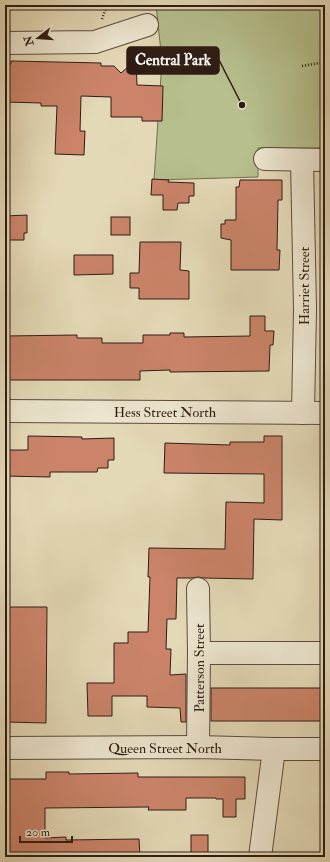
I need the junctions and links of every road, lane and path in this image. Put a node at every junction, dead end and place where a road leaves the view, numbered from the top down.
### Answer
1 (108, 5) edge
2 (104, 12) dead end
3 (147, 25) dead end
4 (5, 43) edge
5 (325, 62) edge
6 (302, 66) dead end
7 (265, 159) dead end
8 (302, 160) junction
9 (325, 160) edge
10 (5, 411) edge
11 (303, 413) junction
12 (325, 413) edge
13 (198, 589) dead end
14 (200, 653) junction
15 (325, 653) edge
16 (198, 747) junction
17 (5, 748) edge
18 (274, 749) junction
19 (325, 749) edge
20 (260, 857) edge

1 - 2 path
3 - 4 street
5 - 6 path
7 - 8 street
8 - 9 street
8 - 11 street, Harriet Street
10 - 11 street, Hess Street North
11 - 12 street, Hess Street North
13 - 14 street, Patterson Street
14 - 15 street
14 - 16 street, Patterson Street
16 - 17 street, Queen Street North
16 - 18 street, Queen Street North
18 - 19 street, Queen Street North
18 - 20 street

